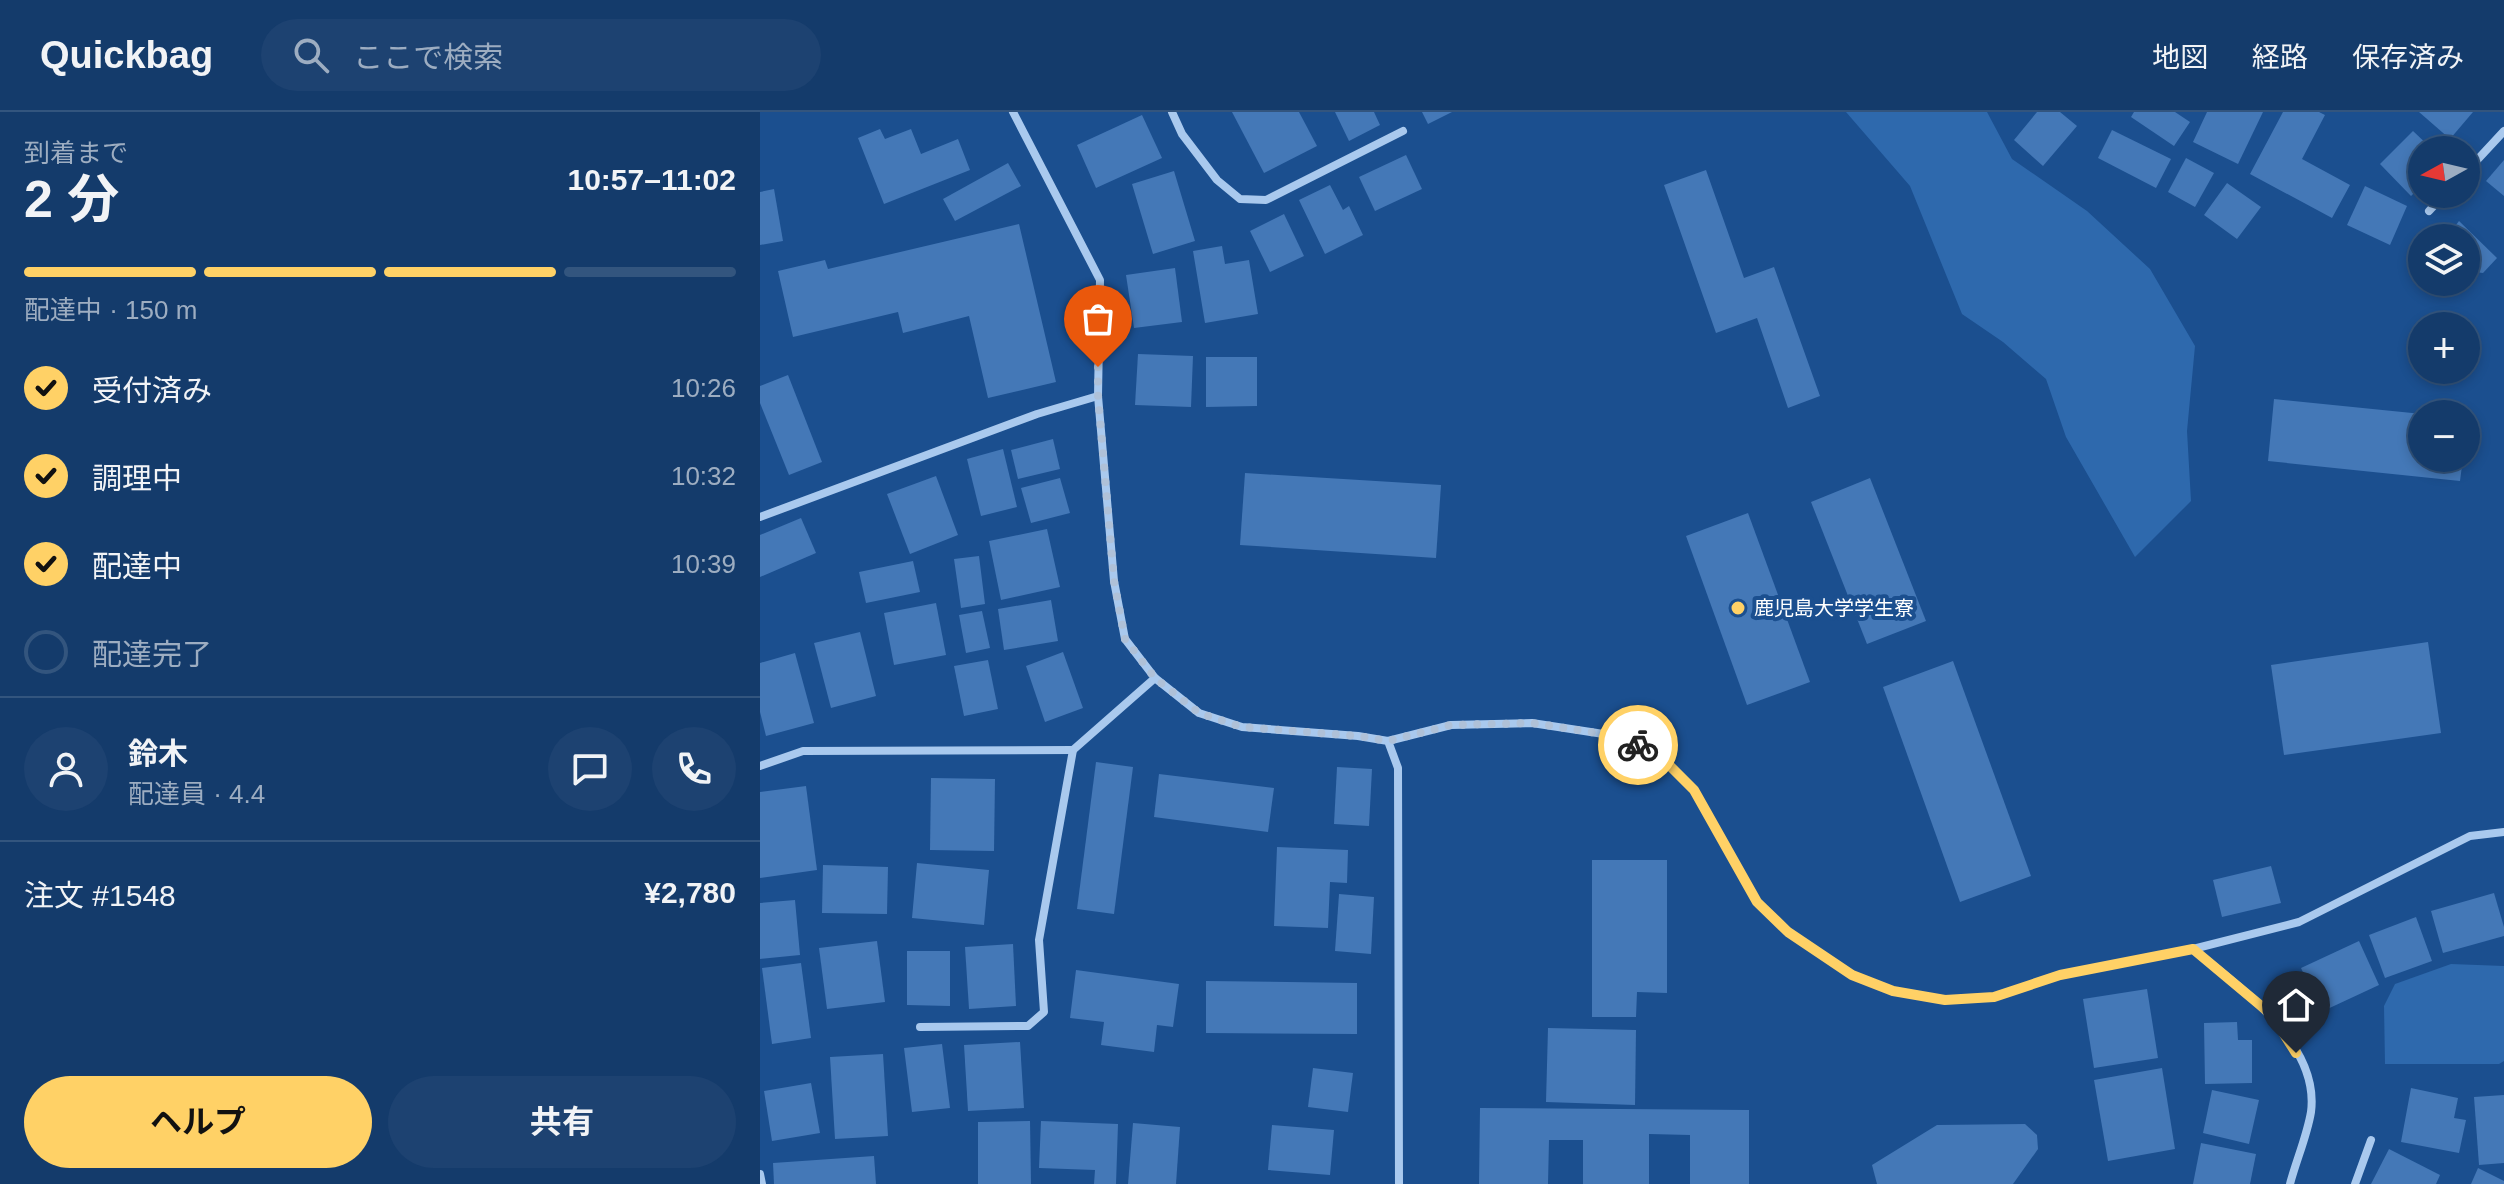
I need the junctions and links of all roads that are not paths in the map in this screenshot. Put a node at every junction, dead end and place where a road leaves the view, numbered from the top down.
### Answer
1 (1013, 112) edge
2 (1172, 112) edge
3 (1403, 131) dead end
4 (2504, 131) edge
5 (2480, 157) edge
6 (2432, 208) edge
7 (2429, 211) dead end
8 (1098, 396) junction
9 (760, 517) edge
10 (1155, 678) junction
11 (1388, 741) junction
12 (1073, 750) junction
13 (760, 766) edge
14 (2504, 832) edge
15 (2193, 949) junction
16 (920, 1027) dead end
17 (2371, 1140) dead end
18 (760, 1174) edge
19 (762, 1184) edge
20 (1399, 1184) edge
21 (2290, 1184) edge
22 (2355, 1184) edge

1 - 8 street
2 - 3 street
4 - 5 street
6 - 7 street
8 - 9 street
8 - 10 street
10 - 11 street
10 - 12 street
11 - 15 street
11 - 20 street
12 - 13 street
12 - 16 street
14 - 15 street
15 - 21 street
17 - 22 street
18 - 19 street

